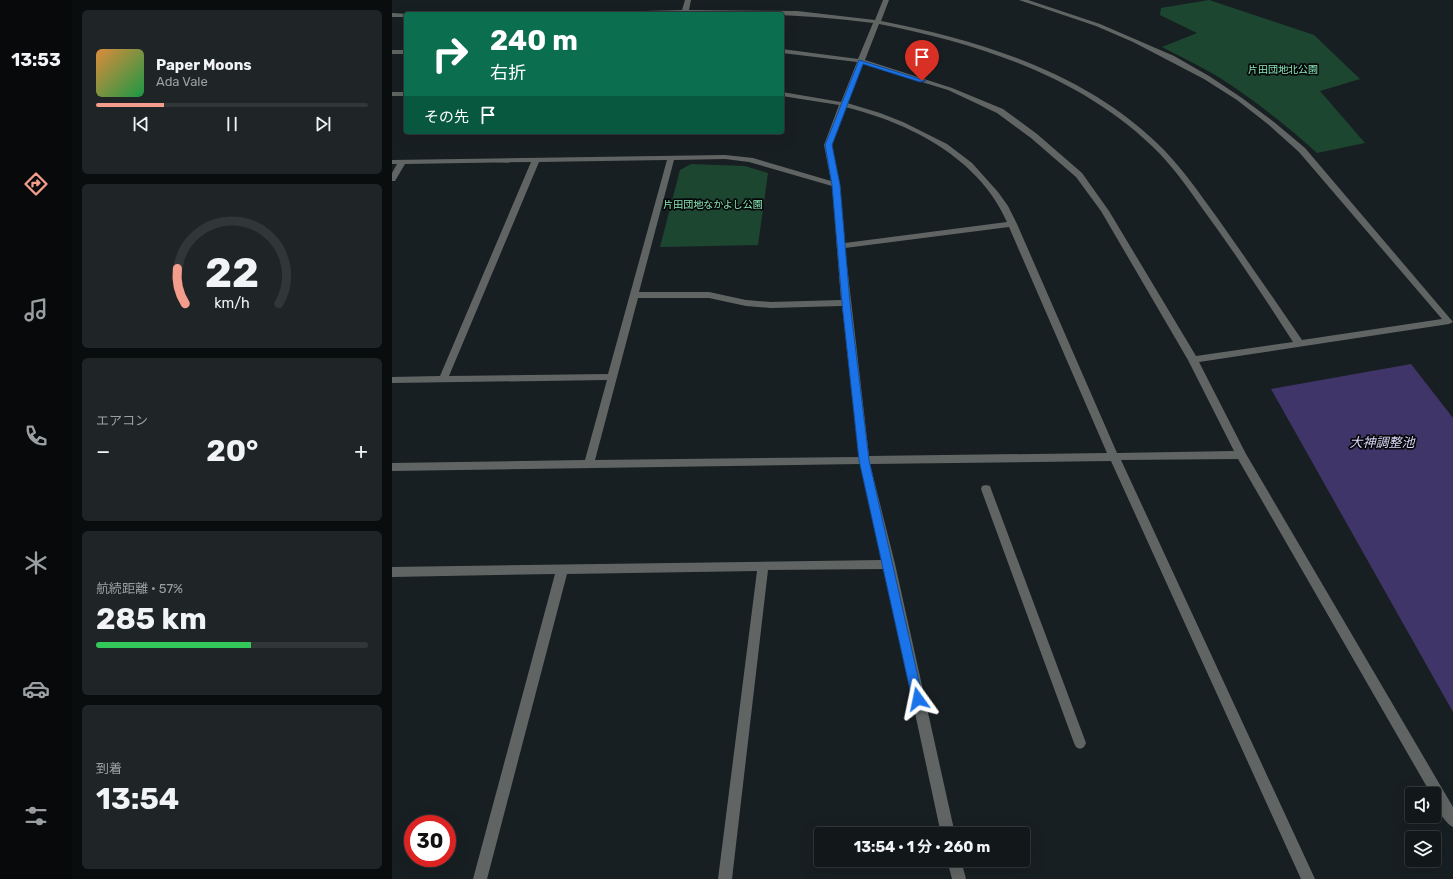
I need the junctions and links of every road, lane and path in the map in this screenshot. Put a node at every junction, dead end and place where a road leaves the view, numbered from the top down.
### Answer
1 (688, 0) edge
2 (886, 0) edge
3 (1022, 0) edge
4 (685, 12) edge
5 (784, 13) edge
6 (392, 15) edge
7 (404, 15) edge
8 (877, 21) junction
9 (784, 51) edge
10 (392, 52) edge
11 (404, 52) edge
12 (861, 61) junction
13 (392, 94) edge
14 (404, 94) edge
15 (784, 94) edge
16 (843, 104) junction
17 (671, 158) junction
18 (536, 160) junction
19 (392, 162) edge
20 (402, 162) junction
21 (392, 179) edge
22 (836, 185) junction
23 (1013, 224) junction
24 (842, 246) junction
25 (635, 294) junction
26 (846, 303) junction
27 (1299, 343) junction
28 (1193, 360) junction
29 (613, 377) junction
30 (443, 379) junction
31 (392, 380) edge
32 (1241, 455) junction
33 (1114, 457) junction
34 (864, 460) junction
35 (589, 464) junction
36 (392, 467) edge
37 (986, 489) dead end
38 (888, 564) junction
39 (762, 567) junction
40 (562, 570) junction
41 (392, 572) edge
42 (1080, 743) dead end
43 (1453, 820) edge
44 (946, 827) edge
45 (956, 867) edge
46 (480, 879) edge
47 (725, 879) edge
48 (959, 879) edge
49 (1308, 879) edge

1 - 4 street
2 - 8 street
3 - 27 street
5 - 8 street
6 - 7 street
8 - 12 street
8 - 27 street
9 - 12 street
10 - 11 street
12 - 16 street
12 - 28 street
13 - 14 street
15 - 16 street
16 - 22 street
16 - 23 street
17 - 18 street
17 - 22 street
17 - 25 street
18 - 20 street
18 - 30 street
19 - 20 street
20 - 21 street
22 - 24 street
23 - 24 street
23 - 33 street
24 - 26 street
25 - 26 street
25 - 29 street
26 - 34 street
27 - 28 street
28 - 32 street
29 - 30 street
29 - 35 street
30 - 31 street
32 - 33 street
32 - 43 street
33 - 34 street
33 - 49 street
34 - 35 street
34 - 38 street
35 - 36 street
37 - 42 street
38 - 39 street
38 - 44 street
39 - 40 street
39 - 47 street
40 - 41 street
40 - 46 street
45 - 48 street

